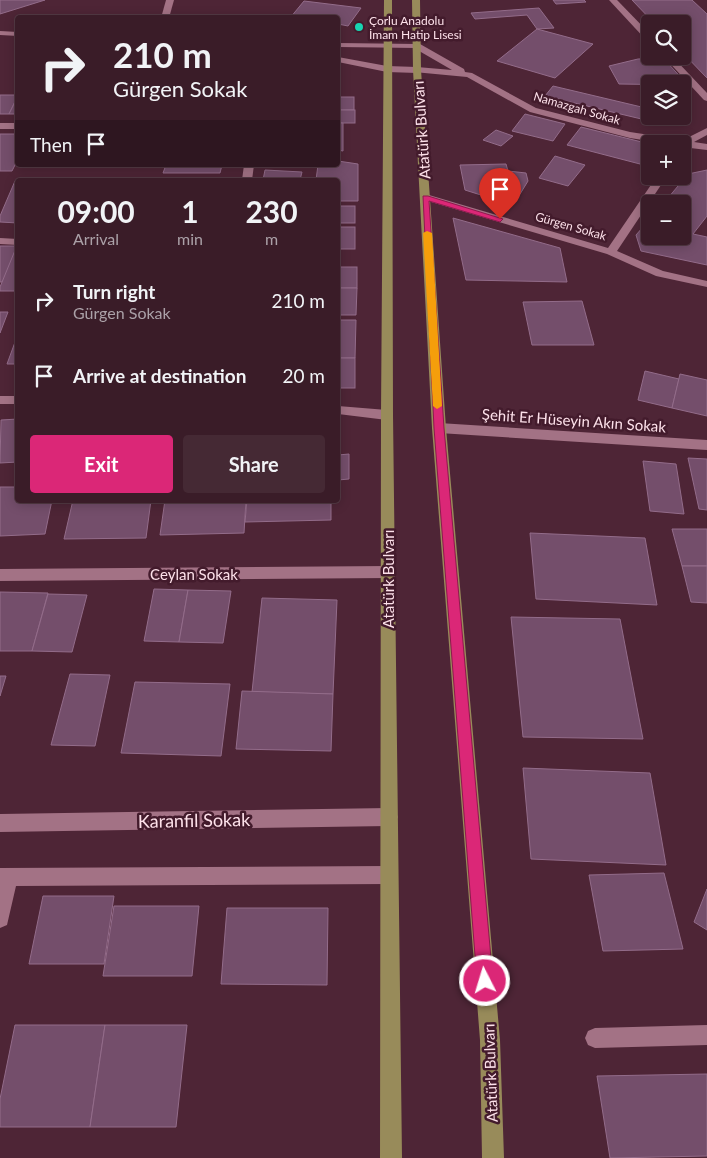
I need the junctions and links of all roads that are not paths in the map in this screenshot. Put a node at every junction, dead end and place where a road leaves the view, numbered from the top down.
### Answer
1 (170, 0) edge
2 (388, 0) edge
3 (416, 0) edge
4 (613, 0) edge
5 (166, 15) edge
6 (641, 30) edge
7 (0, 33) edge
8 (15, 34) edge
9 (340, 45) edge
10 (388, 46) junction
11 (417, 46) junction
12 (340, 60) edge
13 (676, 65) edge
14 (387, 69) junction
15 (417, 70) junction
16 (469, 75) junction
17 (707, 98) edge
18 (0, 126) edge
19 (15, 126) edge
20 (707, 131) edge
21 (641, 138) edge
22 (691, 140) edge
23 (691, 145) edge
24 (707, 147) edge
25 (656, 185) edge
26 (425, 198) junction
27 (0, 241) edge
28 (15, 242) edge
29 (611, 252) junction
30 (707, 284) edge
31 (0, 400) edge
32 (15, 400) edge
33 (340, 410) edge
34 (386, 415) junction
35 (439, 428) junction
36 (707, 444) edge
37 (388, 572) junction
38 (0, 575) edge
39 (389, 818) junction
40 (0, 822) edge
41 (388, 874) junction
42 (5, 877) edge
43 (0, 918) edge
44 (707, 1035) edge
45 (595, 1038) dead end
46 (391, 1158) edge
47 (493, 1158) edge

1 - 5 street
2 - 10 main road, Atatürk Bulvarı
3 - 11 main road, Atatürk Bulvarı
4 - 6 street
7 - 8 street
9 - 10 street
10 - 11 street
10 - 14 main road, Atatürk Bulvarı
11 - 15 main road, Atatürk Bulvarı
11 - 16 street
12 - 14 street, Namazgah Sokak
13 - 17 street
14 - 15 street, Namazgah Sokak
14 - 34 main road, Atatürk Bulvarı
15 - 16 street, Namazgah Sokak
15 - 26 main road, Atatürk Bulvarı
16 - 21 street, Namazgah Sokak
18 - 19 street
20 - 22 street
23 - 24 street, Namazgah Sokak
25 - 29 street
26 - 29 street, Gürgen Sokak
26 - 35 main road, Atatürk Bulvarı
27 - 28 street
29 - 30 street, Gürgen Sokak
31 - 32 street
33 - 34 street
34 - 37 main road, Atatürk Bulvarı
35 - 36 street, Şehit Er Hüseyin Akın Sokak
35 - 47 main road, Atatürk Bulvarı
37 - 38 street, Ceylan Sokak
37 - 39 main road, Atatürk Bulvarı
39 - 40 street, Karanfil Sokak
39 - 41 main road, Atatürk Bulvarı
41 - 42 street
41 - 46 main road, Atatürk Bulvarı
42 - 43 street
44 - 45 street

